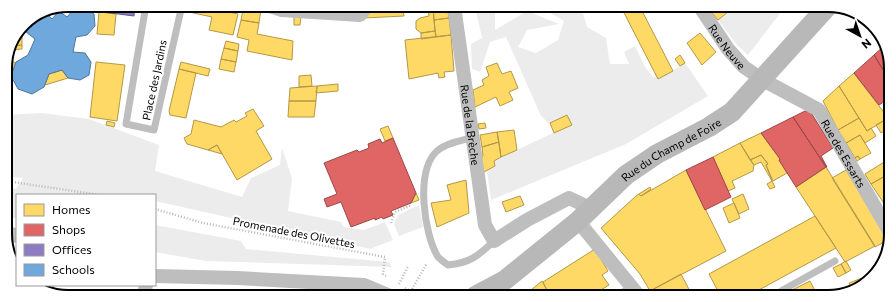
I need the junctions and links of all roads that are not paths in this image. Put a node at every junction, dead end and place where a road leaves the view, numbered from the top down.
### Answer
1 (145, 12) edge
2 (180, 12) edge
3 (313, 12) edge
4 (362, 12) edge
5 (455, 12) edge
6 (703, 12) edge
7 (823, 12) edge
8 (762, 80) junction
9 (471, 138) junction
10 (584, 214) junction
11 (884, 222) edge
12 (494, 241) junction
13 (835, 261) dead end
14 (156, 276) edge
15 (499, 288) edge
16 (395, 290) edge
17 (634, 290) edge
18 (782, 290) edge

1 - 2 lane, Place des Jardins
3 - 4 street
5 - 9 street, Rue de la Brèche
6 - 8 street, Rue Neuve
7 - 8 main road, Rue du Champ de Foire
8 - 10 main road, Rue du Champ de Foire
8 - 11 street, Rue des Essarts
9 - 12 street, Rue de la Brèche
9 - 12 lane
10 - 12 street
10 - 15 main road, Rue du Champ de Foire
10 - 17 street
13 - 18 lane
14 - 16 street

